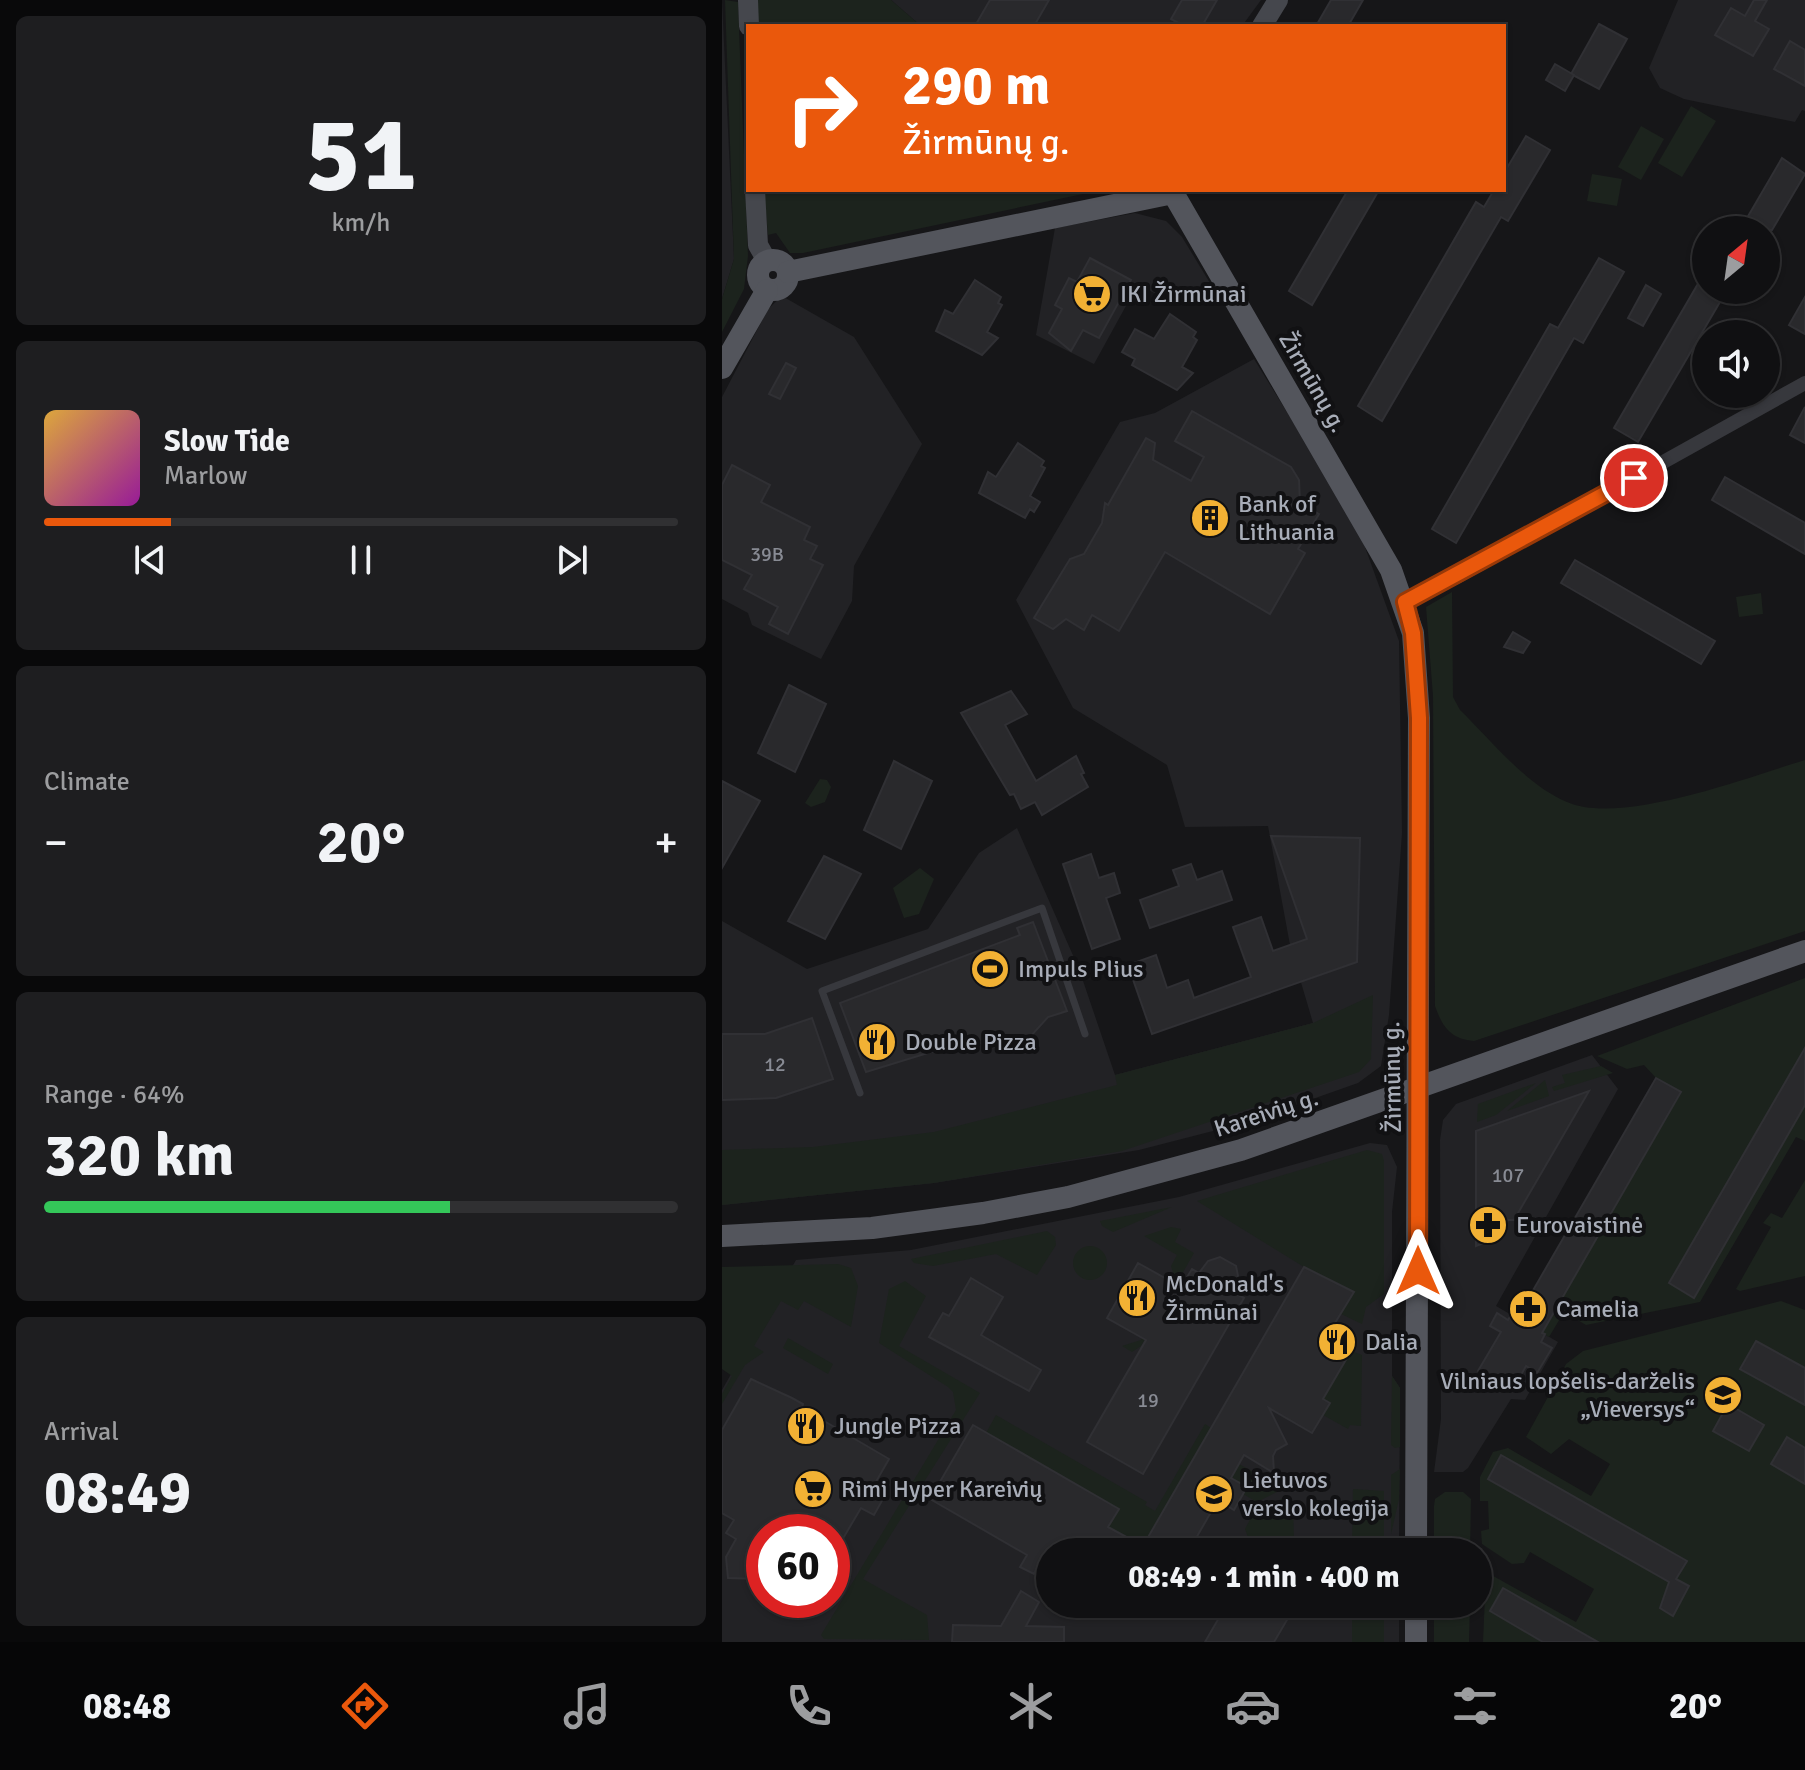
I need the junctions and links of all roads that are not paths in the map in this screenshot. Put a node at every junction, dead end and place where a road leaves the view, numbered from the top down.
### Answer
1 (748, 0) edge
2 (1278, 0) edge
3 (749, 24) edge
4 (1263, 24) edge
5 (755, 192) edge
6 (1174, 192) edge
7 (767, 261) junction
8 (788, 272) junction
9 (767, 290) junction
10 (722, 368) edge
11 (1805, 383) edge
12 (1405, 602) junction
13 (1805, 951) edge
14 (1085, 1034) dead end
15 (1418, 1087) junction
16 (860, 1093) dead end
17 (722, 1236) edge
18 (1416, 1538) edge
19 (1416, 1618) edge
20 (1416, 1642) edge

1 - 3 main road
2 - 4 main road
5 - 7 main road
6 - 8 main road
6 - 12 main road, Žirmūnų g.
7 - 8 main road
7 - 9 main road
8 - 9 main road
9 - 10 main road
11 - 12 street
12 - 15 main road, Žirmūnų g.
13 - 15 main road, Kareivių g.
14 - 16 lane
15 - 17 main road, Kareivių g.
15 - 18 main road, Žirmūnų g.
19 - 20 main road

